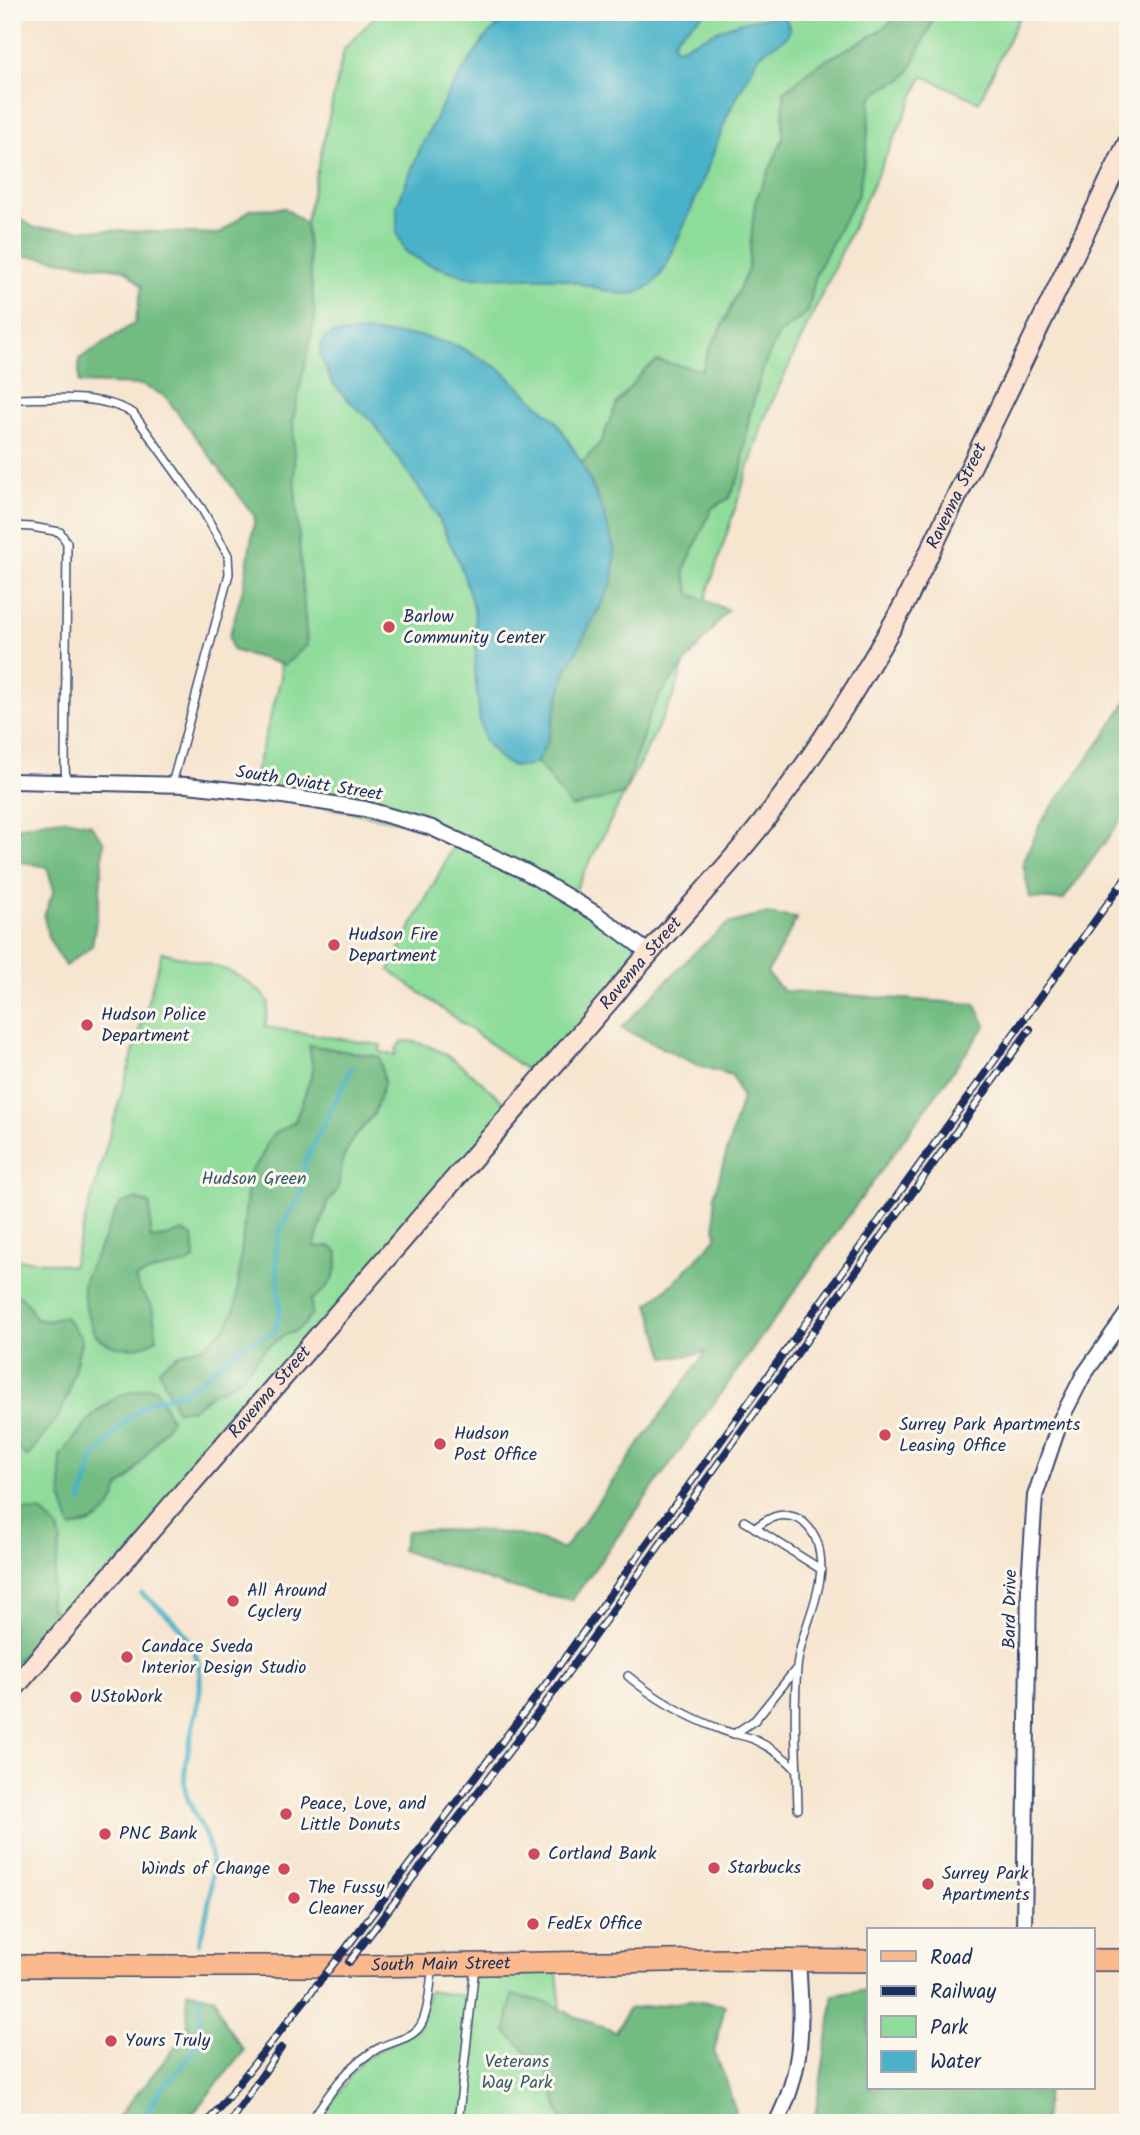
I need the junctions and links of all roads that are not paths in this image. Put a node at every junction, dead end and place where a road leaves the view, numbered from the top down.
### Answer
1 (1128, 143) edge
2 (12, 399) edge
3 (12, 526) edge
4 (12, 781) edge
5 (66, 782) junction
6 (172, 785) junction
7 (648, 952) junction
8 (1128, 1312) edge
9 (744, 1521) dead end
10 (755, 1528) junction
11 (822, 1570) junction
12 (797, 1669) junction
13 (628, 1676) dead end
14 (12, 1690) edge
15 (734, 1734) junction
16 (797, 1770) junction
17 (798, 1809) dead end
18 (1024, 1928) edge
19 (798, 1960) junction
20 (1094, 1960) edge
21 (1128, 1960) edge
22 (867, 1961) edge
23 (433, 1965) junction
24 (475, 1965) junction
25 (12, 1966) edge
26 (310, 2123) edge
27 (458, 2123) edge
28 (776, 2123) edge

1 - 7 street, Ravenna Street
2 - 6 lane
3 - 5 lane
4 - 5 street, South Oviatt Street
5 - 6 street, South Oviatt Street
6 - 7 street, South Oviatt Street
7 - 14 street, Ravenna Street
8 - 18 street, Bard Drive
9 - 10 lane
10 - 11 lane
10 - 11 lane
11 - 12 lane
12 - 15 lane
12 - 16 lane
13 - 15 lane
15 - 16 lane
16 - 17 lane
19 - 22 main road, South Main Street
19 - 24 main road, South Main Street
19 - 28 street
20 - 21 main road
23 - 24 main road, South Main Street
23 - 25 main road, South Main Street
23 - 26 lane
24 - 27 lane

